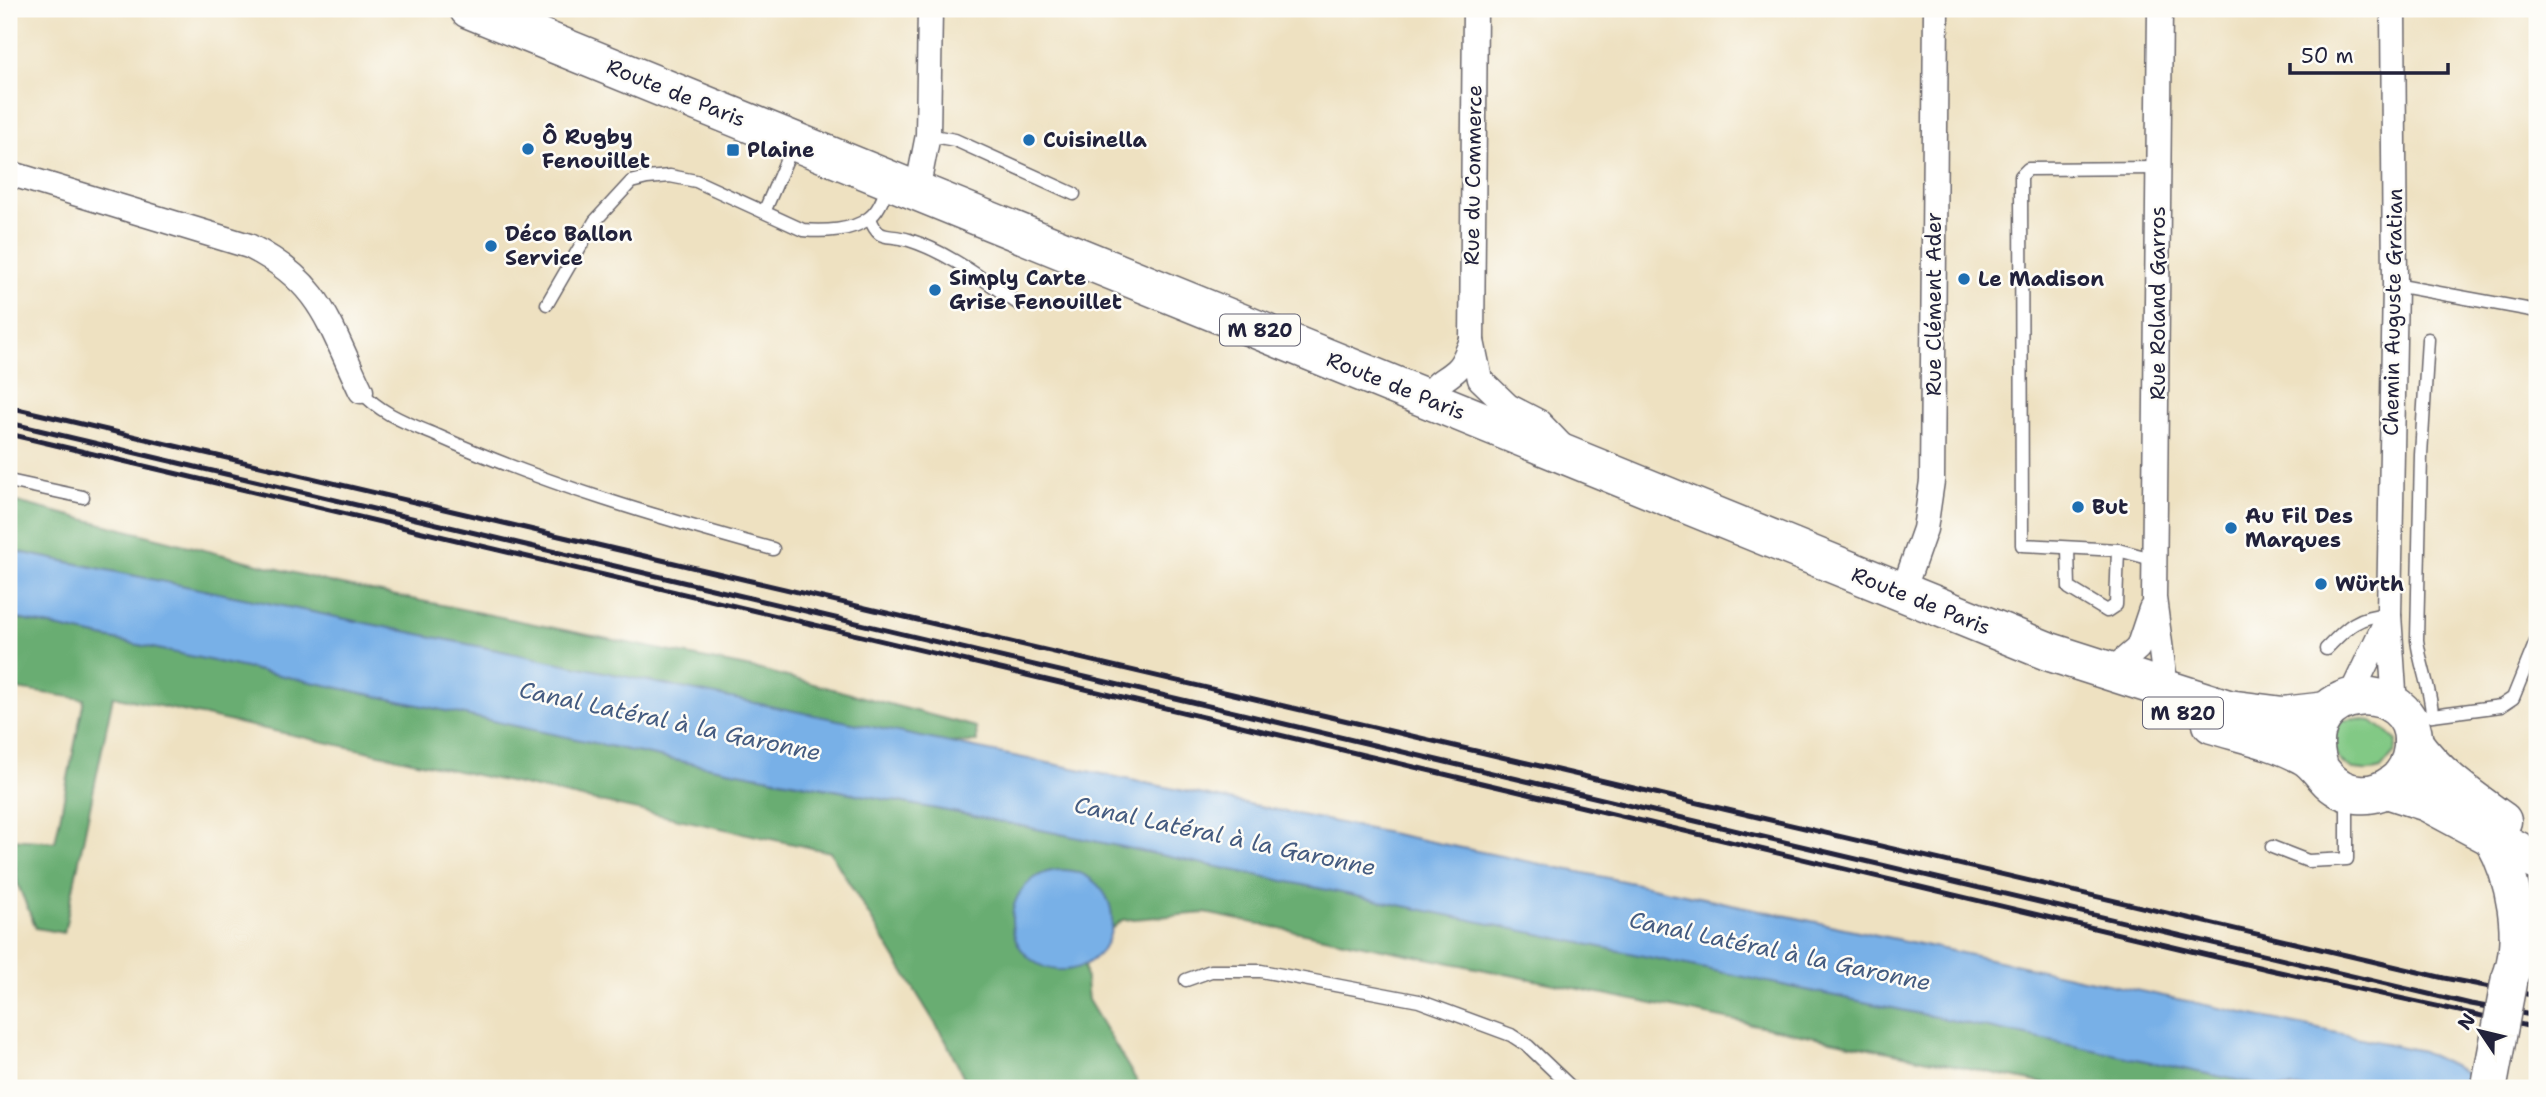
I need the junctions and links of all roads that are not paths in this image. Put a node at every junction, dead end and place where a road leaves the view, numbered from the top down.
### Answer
1 (469, 9) edge
2 (930, 9) edge
3 (1475, 9) edge
4 (1936, 9) edge
5 (2160, 9) edge
6 (2393, 9) edge
7 (928, 135) junction
8 (795, 141) junction
9 (2159, 167) junction
10 (9, 173) edge
11 (904, 185) junction
12 (1074, 194) dead end
13 (765, 210) junction
14 (870, 218) junction
15 (2395, 285) junction
16 (547, 304) dead end
17 (1019, 304) dead end
18 (2537, 311) edge
19 (2428, 339) dead end
20 (1472, 341) junction
21 (360, 391) joint
22 (1429, 399) junction
23 (1573, 458) junction
24 (9, 481) edge
25 (83, 497) dead end
26 (2068, 548) junction
27 (773, 549) dead end
28 (2118, 550) junction
29 (2157, 560) junction
30 (1902, 594) junction
31 (2154, 598) junction
32 (2389, 615) junction
33 (2537, 639) edge
34 (2326, 649) dead end
35 (2050, 652) junction
36 (2111, 671) junction
37 (2166, 689) junction
38 (2339, 704) junction
39 (2412, 721) junction
40 (2319, 767) junction
41 (2387, 789) junction
42 (2347, 792) junction
43 (2492, 839) junction
44 (2537, 841) edge
45 (2272, 847) dead end
46 (2537, 861) edge
47 (2521, 961) edge
48 (1186, 981) dead end
49 (1572, 1088) edge
50 (2488, 1088) edge

1 - 8 main road, Route de Paris / M 820
2 - 7 street
3 - 20 street, Rue du Commerce
4 - 30 street, Rue Clément Ader
5 - 9 street, Rue Roland Garros
6 - 15 street, Chemin Auguste Gratian
7 - 11 street
7 - 12 lane
8 - 11 main road, Route de Paris / M 820
8 - 13 lane
9 - 26 lane
9 - 29 street, Rue Roland Garros
10 - 21 street
11 - 14 lane
11 - 22 main road, Route de Paris / M 820
13 - 14 lane
13 - 16 lane
14 - 17 lane
15 - 18 lane
15 - 32 street, Chemin Auguste Gratian
19 - 39 lane
20 - 22 street, Rue du Commerce
20 - 23 street, Rue du Commerce
21 - 27 lane
22 - 23 main road, Route de Paris / M 820
23 - 30 main road, Route de Paris / M 820
24 - 25 lane
26 - 28 lane
26 - 28 lane
28 - 29 lane
29 - 31 street, Rue Roland Garros
30 - 35 main road, Route de Paris / M 820
31 - 36 street, Rue Roland Garros
31 - 37 street, Rue Roland Garros
32 - 34 lane
32 - 38 street, Chemin Auguste Gratian
32 - 39 street, Chemin Auguste Gratian
33 - 39 lane
35 - 36 main road, Route de Paris / M 820
35 - 40 main road, Route de Paris / M 820
36 - 37 main road, Route de Paris / M 820
37 - 38 main road, Route de Paris / M 820
38 - 39 main road, Route de Paris / M 820
38 - 40 main road
39 - 41 main road
39 - 44 main road
40 - 42 main road, Route de Paris / M 820
41 - 42 main road
41 - 43 main road
42 - 45 lane
43 - 46 main road
43 - 47 main road
47 - 50 main road, bridge
48 - 49 lane

